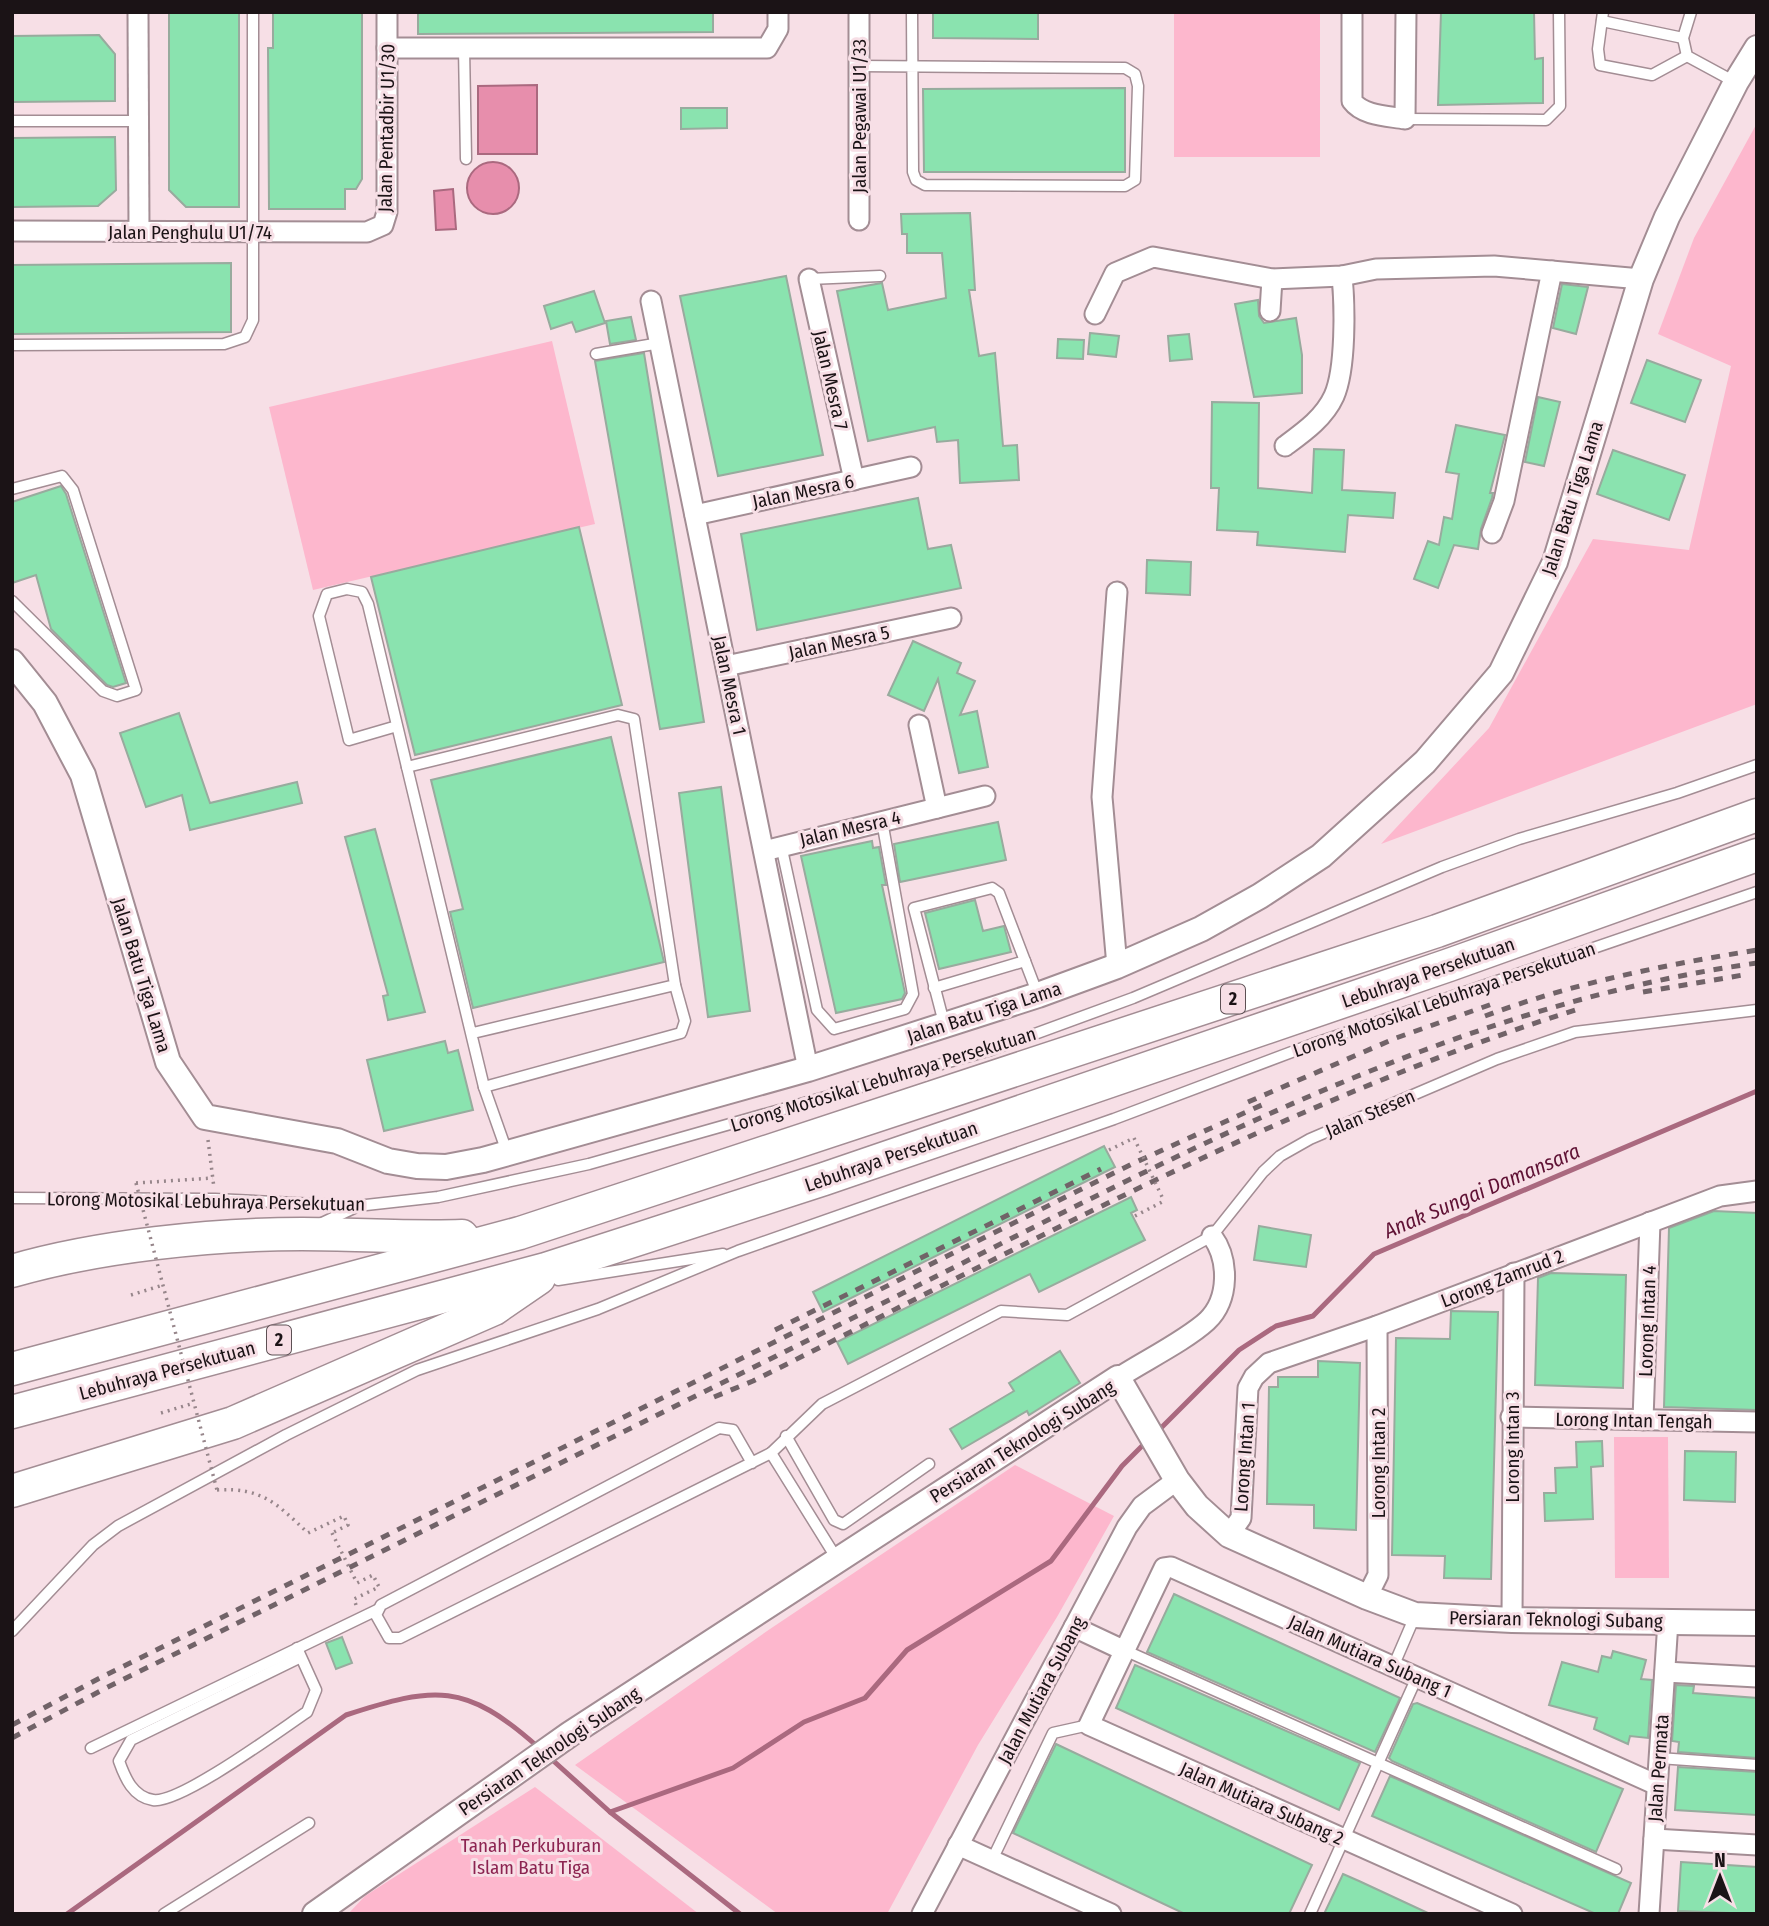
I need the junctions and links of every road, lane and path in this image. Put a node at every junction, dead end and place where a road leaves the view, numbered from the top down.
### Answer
1 (138, 12) edge
2 (253, 12) edge
3 (387, 12) edge
4 (778, 12) edge
5 (859, 12) edge
6 (912, 12) edge
7 (1352, 12) edge
8 (1406, 12) edge
9 (1559, 12) edge
10 (1691, 12) edge
11 (1602, 17) edge
12 (1683, 38) junction
13 (387, 48) junction
14 (464, 48) junction
15 (1757, 48) edge
16 (1687, 56) junction
17 (859, 66) junction
18 (912, 66) junction
19 (1736, 82) junction
20 (1405, 119) junction
21 (12, 121) edge
22 (139, 121) junction
23 (466, 159) dead end
24 (859, 220) dead end
25 (12, 231) edge
26 (139, 232) junction
27 (253, 232) junction
28 (367, 232) joint
29 (1552, 271) junction
30 (880, 275) dead end
31 (1342, 276) junction
32 (809, 279) joint
33 (1272, 279) junction
34 (1642, 279) junction
35 (651, 301) dead end
36 (1270, 311) dead end
37 (1095, 314) dead end
38 (660, 343) junction
39 (12, 345) edge
40 (596, 354) dead end
41 (1286, 446) dead end
42 (911, 467) dead end
43 (854, 480) junction
44 (12, 489) edge
45 (695, 515) junction
46 (1492, 533) dead end
47 (1117, 592) dead end
48 (12, 601) edge
49 (951, 618) dead end
50 (12, 662) edge
51 (726, 666) junction
52 (919, 725) dead end
53 (397, 726) junction
54 (1757, 765) edge
55 (407, 767) junction
56 (985, 796) dead end
57 (937, 807) junction
58 (1757, 816) edge
59 (882, 821) junction
60 (772, 848) junction
61 (1757, 855) edge
62 (1757, 892) edge
63 (1025, 961) junction
64 (1117, 966) junction
65 (676, 985) junction
66 (934, 988) junction
67 (1038, 995) junction
68 (1757, 1010) edge
69 (944, 1027) junction
70 (474, 1033) junction
71 (808, 1069) junction
72 (484, 1087) junction
73 (205, 1117) junction
74 (1109, 1150) dead end
75 (507, 1153) junction
76 (213, 1178) junction
77 (1757, 1191) edge
78 (12, 1198) edge
79 (215, 1199) junction
80 (357, 1206) junction
81 (1135, 1216) dead end
82 (1650, 1222) junction
83 (520, 1233) junction
84 (301, 1234) junction
85 (1212, 1236) junction
86 (737, 1251) junction
87 (65, 1255) junction
88 (12, 1263) edge
89 (12, 1271) edge
90 (1514, 1273) junction
91 (540, 1276) junction
92 (163, 1285) junction
93 (131, 1296) dead end
94 (1377, 1326) junction
95 (12, 1369) edge
96 (1254, 1377) joint
97 (1118, 1378) junction
98 (194, 1403) junction
99 (12, 1412) edge
100 (162, 1413) dead end
101 (1511, 1417) junction
102 (1643, 1420) junction
103 (1757, 1422) edge
104 (786, 1436) junction
105 (771, 1453) junction
106 (752, 1463) junction
107 (929, 1464) dead end
108 (1177, 1480) junction
109 (12, 1491) edge
110 (1229, 1535) junction
111 (837, 1560) junction
112 (1367, 1597) junction
113 (356, 1605) dead end
114 (377, 1610) junction
115 (1415, 1615) junction
116 (1512, 1620) junction
117 (1668, 1621) junction
118 (1757, 1623) edge
119 (1074, 1628) junction
120 (12, 1631) edge
121 (1124, 1650) junction
122 (299, 1653) junction
123 (1393, 1667) junction
124 (1665, 1672) junction
125 (1417, 1677) junction
126 (1757, 1677) edge
127 (1089, 1725) junction
128 (90, 1748) dead end
129 (1659, 1758) junction
130 (1378, 1763) junction
131 (1757, 1765) edge
132 (1657, 1785) junction
133 (309, 1823) dead end
134 (1344, 1839) junction
135 (1654, 1839) junction
136 (958, 1845) junction
137 (1757, 1845) edge
138 (992, 1860) junction
139 (1616, 1869) dead end
140 (164, 1914) edge
141 (315, 1914) edge
142 (922, 1914) edge
143 (1111, 1914) edge
144 (1310, 1914) edge
145 (1512, 1914) edge
146 (1649, 1914) edge

1 - 22 street
2 - 27 lane
3 - 13 street, Jalan Pentadbir U1/30
4 - 14 street
5 - 17 street, Jalan Pegawai U1/33
6 - 18 lane
7 - 20 street
8 - 20 street
9 - 20 lane
10 - 12 lane
11 - 12 lane
11 - 16 lane
12 - 16 lane
13 - 14 street
13 - 28 street, Jalan Pentadbir U1/30
14 - 23 lane
15 - 19 street, Jalan Batu Tiga Lama
16 - 19 lane
17 - 18 lane
17 - 24 street, Jalan Pegawai U1/33
18 - 18 lane
19 - 34 street, Jalan Batu Tiga Lama
21 - 22 lane
22 - 26 street
25 - 26 street, Jalan Penghulu U1/74
26 - 27 street, Jalan Penghulu U1/74
27 - 28 street, Jalan Penghulu U1/74
27 - 39 lane
29 - 31 street
29 - 34 street
29 - 46 street
30 - 32 lane
31 - 33 street
31 - 41 street
32 - 43 street, Jalan Mesra 7
33 - 36 street
33 - 37 street
34 - 64 street, Jalan Batu Tiga Lama
35 - 38 street, Jalan Mesra 1
38 - 40 lane
38 - 45 street, Jalan Mesra 1
42 - 43 street, Jalan Mesra 6
43 - 45 street, Jalan Mesra 6
44 - 48 lane
45 - 51 street, Jalan Mesra 1
47 - 64 street
49 - 51 street, Jalan Mesra 5
50 - 73 street, Jalan Batu Tiga Lama
51 - 60 street, Jalan Mesra 1
52 - 57 street
53 - 53 lane
53 - 55 lane
54 - 80 lane, Lorong Motosikal Lebuhraya Persekutuan
55 - 65 lane
55 - 70 lane
56 - 57 street, Jalan Mesra 4
57 - 59 street, Jalan Mesra 4
58 - 83 highway, Lebuhraya Persekutuan / 2
59 - 60 street, Jalan Mesra 4
59 - 60 lane
60 - 71 street, Jalan Mesra 1
61 - 91 highway, Lebuhraya Persekutuan / 2
62 - 86 lane, Lorong Motosikal Lebuhraya Persekutuan
63 - 66 lane
63 - 66 lane
63 - 67 lane
64 - 67 street, Jalan Batu Tiga Lama
65 - 70 lane
65 - 72 lane
66 - 69 lane
67 - 69 street, Jalan Batu Tiga Lama
68 - 85 lane, Jalan Stesen
69 - 71 street, Jalan Batu Tiga Lama
70 - 72 lane
71 - 75 street, Jalan Batu Tiga Lama
72 - 75 lane
73 - 75 street, Jalan Batu Tiga Lama
73 - 76 path
74 - 81 path, bridge
76 - 79 path
76 - 92 path, bridge
77 - 82 street, Lorong Zamrud 2
78 - 79 lane, Lorong Motosikal Lebuhraya Persekutuan
79 - 80 lane, Lorong Motosikal Lebuhraya Persekutuan
80 - 84 lane
82 - 90 street, Lorong Zamrud 2
82 - 102 street, Lorong Intan 4
83 - 84 highway
83 - 95 highway, Lebuhraya Persekutuan / 2
84 - 87 highway
85 - 97 street
85 - 104 lane
86 - 91 lane, Lorong Motosikal Lebuhraya Persekutuan
86 - 120 lane, Lorong Motosikal Lebuhraya Persekutuan
87 - 88 highway
87 - 89 highway
90 - 94 street, Lorong Zamrud 2
90 - 101 street, Lorong Intan 3
91 - 99 highway, Lebuhraya Persekutuan / 2
91 - 109 highway
92 - 93 path
92 - 98 path, bridge
94 - 96 street, Lorong Zamrud 2
94 - 112 street, Lorong Intan 2
96 - 110 street, Lorong Intan 1
97 - 108 street, Persiaran Teknologi Subang
97 - 111 street, Persiaran Teknologi Subang
98 - 100 path
98 - 113 path, bridge
101 - 102 street, Lorong Intan Tengah
101 - 116 street, Lorong Intan 3
102 - 103 street, Lorong Intan Tengah
104 - 105 lane
104 - 107 lane
105 - 106 lane
105 - 111 lane
106 - 114 lane
106 - 114 lane
108 - 110 street, Persiaran Teknologi Subang
108 - 119 street, Jalan Mutiara Subang
110 - 112 street, Persiaran Teknologi Subang
111 - 141 street, Persiaran Teknologi Subang
112 - 115 street, Persiaran Teknologi Subang
114 - 122 lane
115 - 116 street, Persiaran Teknologi Subang
115 - 123 lane
116 - 117 street, Persiaran Teknologi Subang
117 - 118 street, Persiaran Teknologi Subang
117 - 124 street, Jalan Permata
119 - 121 street
119 - 136 street, Jalan Mutiara Subang
121 - 123 street, Jalan Mutiara Subang 1
121 - 127 street
121 - 130 lane
122 - 122 lane
122 - 128 lane
123 - 125 street, Jalan Mutiara Subang 1
124 - 126 street
124 - 129 street, Jalan Permata
125 - 130 lane
125 - 132 street, Jalan Mutiara Subang 1
127 - 134 street, Jalan Mutiara Subang 2
127 - 138 lane
129 - 131 lane
129 - 132 street, Jalan Permata
130 - 134 lane
130 - 139 lane
132 - 135 street, Jalan Permata
133 - 140 lane
134 - 144 lane
134 - 145 street, Jalan Mutiara Subang 2
135 - 137 street
135 - 146 street, Jalan Permata
136 - 138 street
136 - 142 street, Jalan Mutiara Subang
138 - 143 street

